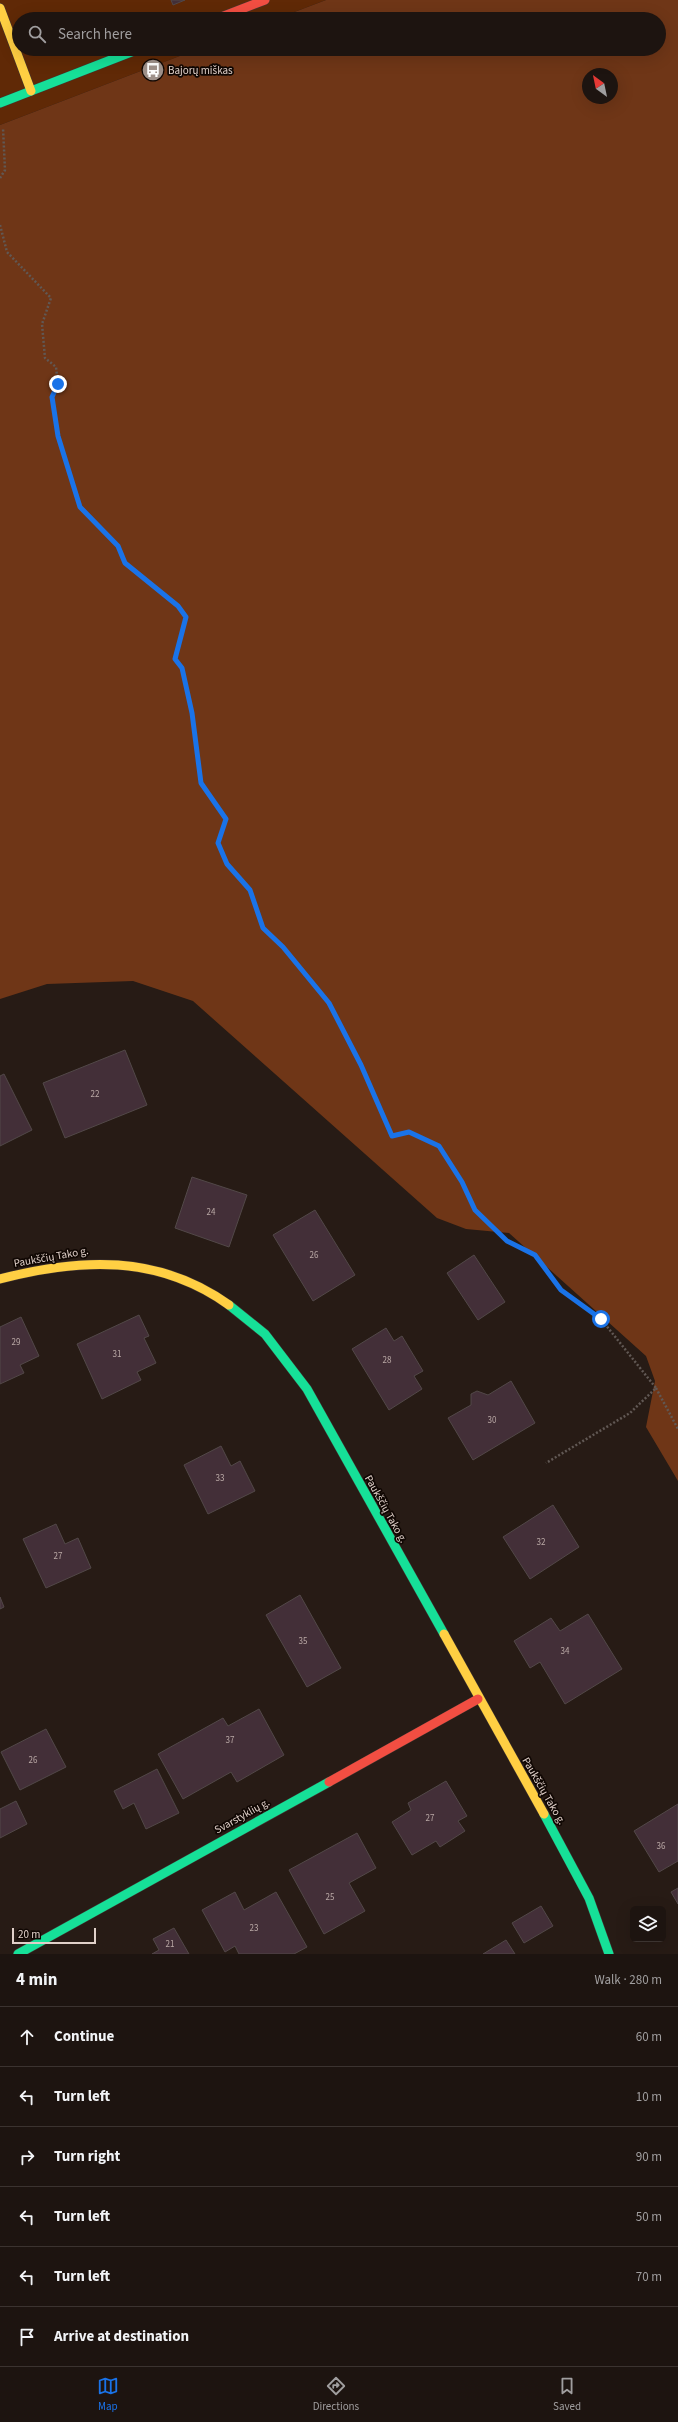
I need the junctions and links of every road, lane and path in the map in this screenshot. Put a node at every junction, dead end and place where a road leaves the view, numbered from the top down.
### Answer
1 (264, 0) edge
2 (0, 8) edge
3 (234, 12) edge
4 (12, 40) edge
5 (18, 56) edge
6 (121, 56) edge
7 (31, 91) junction
8 (0, 103) edge
9 (2, 122) dead end
10 (0, 178) edge
11 (0, 225) edge
12 (0, 1279) edge
13 (656, 1388) junction
14 (678, 1429) edge
15 (546, 1463) dead end
16 (478, 1699) junction
17 (18, 1954) edge
18 (609, 1954) edge

1 - 3 street
2 - 4 street
5 - 7 street
6 - 7 street
7 - 8 street
9 - 10 path
11 - 13 path
12 - 16 street, Paukščių Tako g.
13 - 14 path
13 - 15 path
16 - 17 street, Svarstyklių g.
16 - 18 street, Paukščių Tako g.

